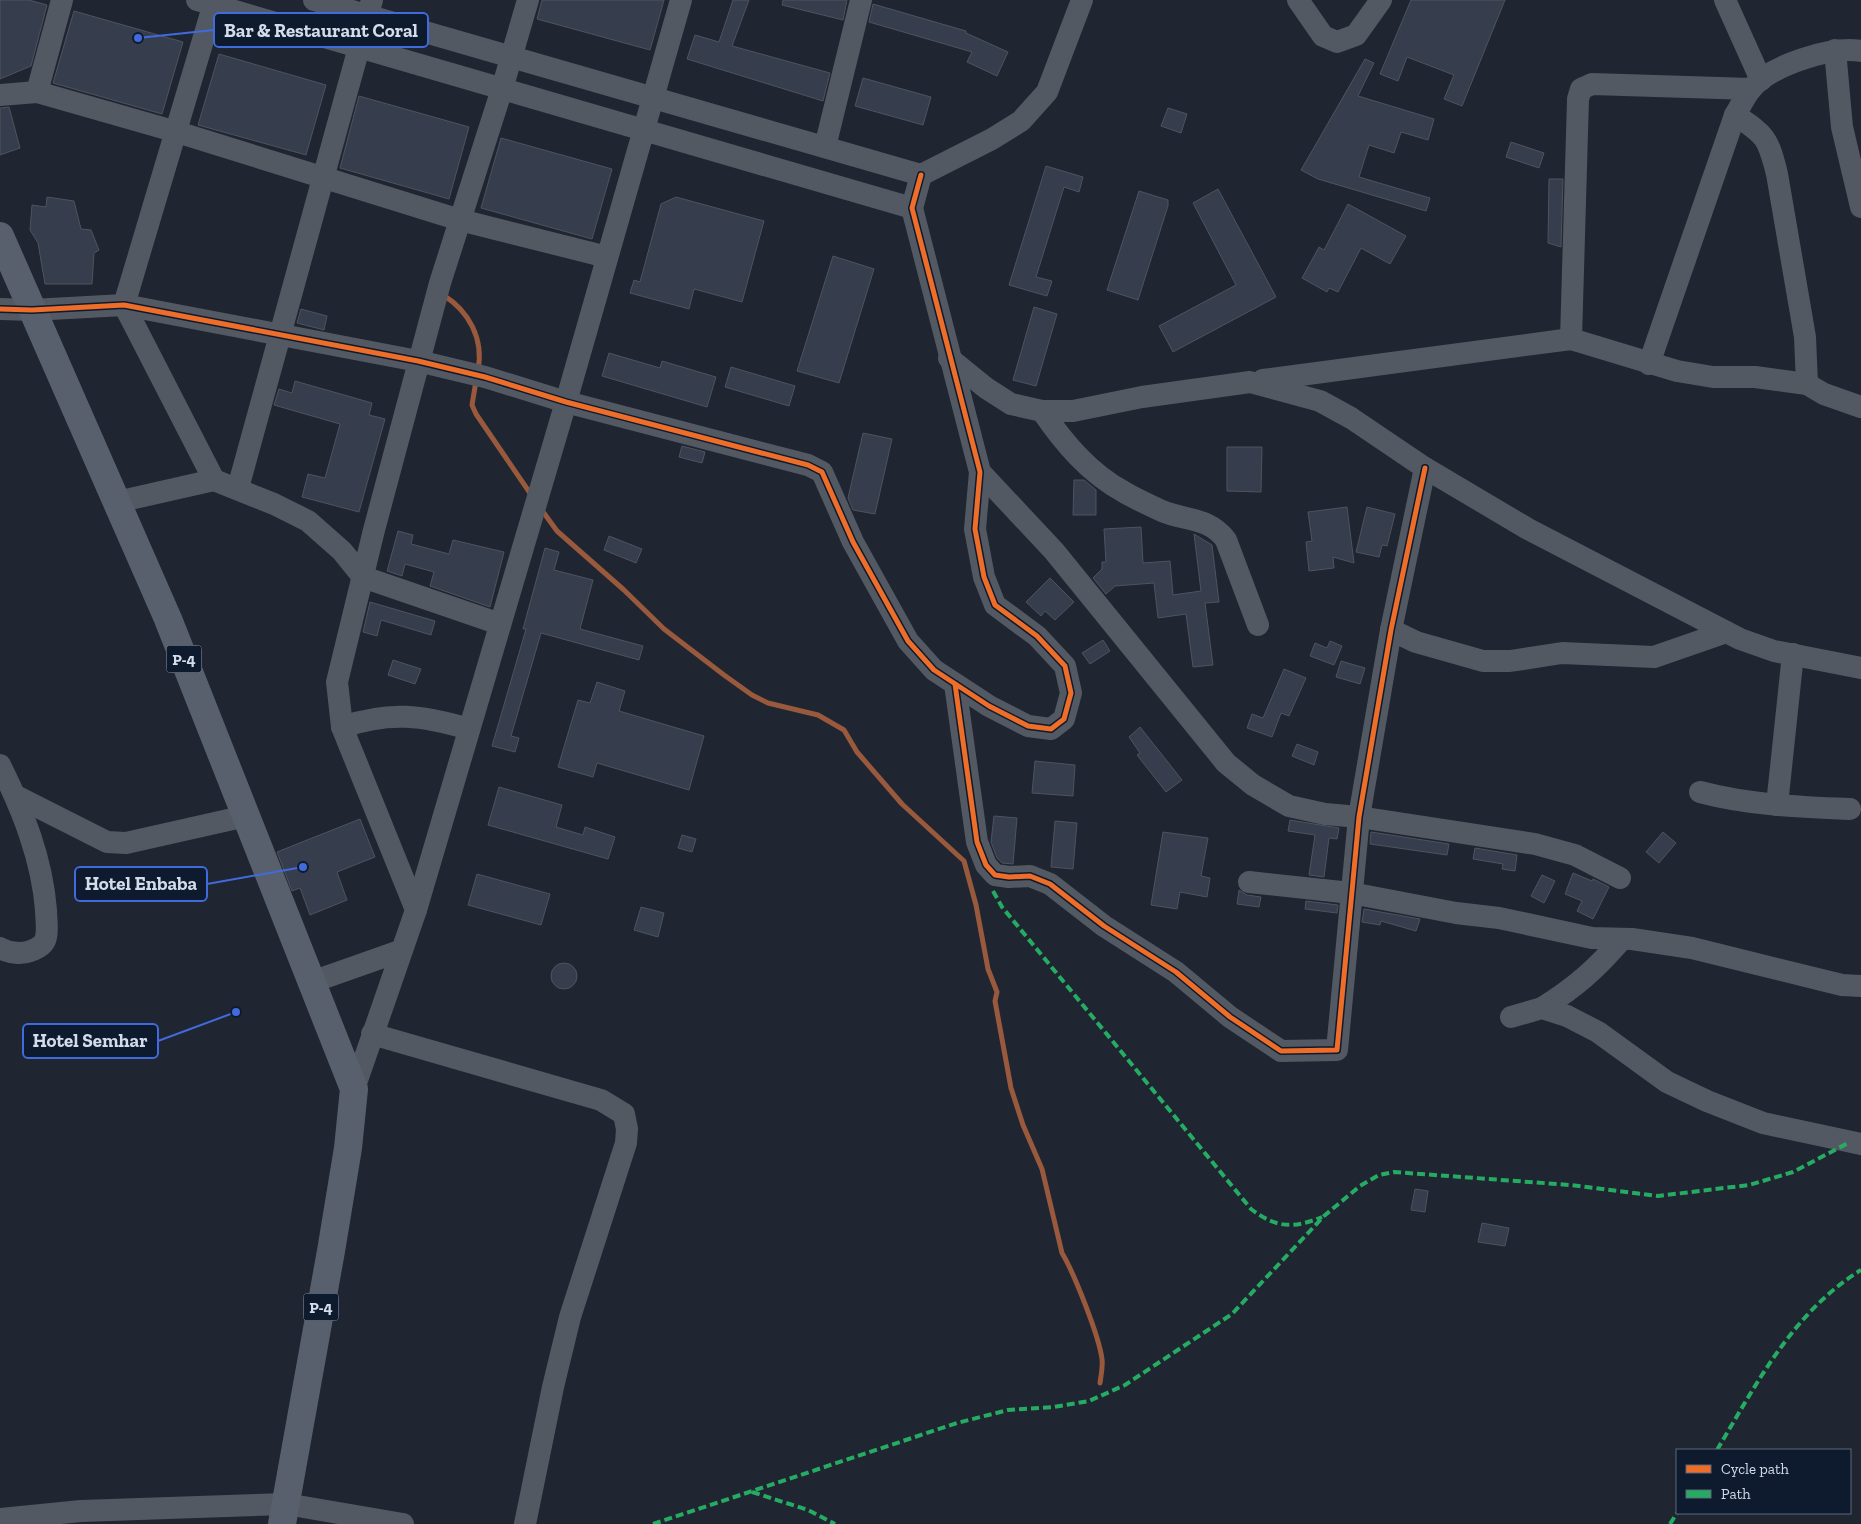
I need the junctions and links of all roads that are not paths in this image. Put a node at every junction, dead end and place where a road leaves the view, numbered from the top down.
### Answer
1 (62, 0) edge
2 (314, 0) edge
3 (528, 0) edge
4 (681, 0) edge
5 (861, 0) edge
6 (1082, 0) edge
7 (1298, 0) edge
8 (1381, 0) edge
9 (1725, 0) edge
10 (208, 2) edge
11 (369, 8) edge
12 (359, 48) junction
13 (1835, 50) junction
14 (1861, 51) edge
15 (512, 56) junction
16 (1756, 85) junction
17 (502, 89) junction
18 (37, 92) junction
19 (0, 95) edge
20 (653, 98) junction
21 (1735, 115) junction
22 (643, 131) junction
23 (177, 132) junction
24 (825, 147) junction
25 (322, 176) junction
26 (921, 176) junction
27 (1861, 207) edge
28 (912, 208) junction
29 (460, 220) junction
30 (0, 236) edge
31 (607, 257) junction
32 (124, 305) junction
33 (0, 309) edge
34 (32, 310) junction
35 (278, 335) junction
36 (1571, 339) junction
37 (949, 358) junction
38 (418, 361) junction
39 (1650, 364) junction
40 (1250, 382) junction
41 (1807, 384) junction
42 (566, 402) junction
43 (1861, 407) edge
44 (1042, 412) junction
45 (1425, 468) junction
46 (980, 472) junction
47 (214, 480) junction
48 (238, 488) junction
49 (117, 502) junction
50 (363, 576) junction
51 (500, 624) junction
52 (1258, 625) dead end
53 (1391, 630) junction
54 (1726, 632) junction
55 (1793, 654) junction
56 (1861, 668) edge
57 (955, 684) junction
58 (342, 726) junction
59 (469, 728) junction
60 (0, 765) edge
61 (1700, 792) dead end
62 (16, 796) junction
63 (1777, 805) junction
64 (1850, 809) dead end
65 (246, 816) junction
66 (1359, 816) junction
67 (1620, 878) dead end
68 (1249, 882) dead end
69 (1351, 893) junction
70 (416, 910) junction
71 (1622, 939) junction
72 (0, 948) edge
73 (400, 951) junction
74 (312, 982) junction
75 (1861, 986) edge
76 (1542, 1008) junction
77 (1511, 1017) dead end
78 (372, 1034) junction
79 (354, 1089) junction
80 (1861, 1144) edge
81 (284, 1514) edge
82 (80, 1518) edge
83 (0, 1519) edge
84 (403, 1524) edge
85 (525, 1524) edge

1 - 18 street
2 - 11 street
3 - 15 street
4 - 20 street
5 - 24 street
6 - 26 street
7 - 8 street
9 - 16 street
10 - 12 street
10 - 23 street
11 - 12 street
11 - 15 street
12 - 17 street
12 - 25 street
13 - 14 street
13 - 16 street
13 - 27 street
15 - 17 street
15 - 20 street
16 - 21 street
16 - 36 street
17 - 22 street
17 - 29 street
18 - 19 street
18 - 23 street
20 - 22 street
20 - 24 street
21 - 39 street
21 - 41 street
22 - 28 street
22 - 31 street
23 - 25 street
23 - 32 street
24 - 26 street
25 - 29 street
25 - 35 street
26 - 28 street
28 - 37 street
29 - 31 street
29 - 38 street
30 - 34 highway, P-4
31 - 42 street
32 - 34 street
32 - 35 street
32 - 47 street
33 - 34 street
34 - 49 highway, P-4
35 - 38 street
35 - 48 street
36 - 39 street
36 - 40 street
37 - 44 street
37 - 46 street
38 - 42 street
38 - 50 street
39 - 41 street
40 - 44 street
40 - 45 street
41 - 43 street
42 - 51 street
42 - 57 street
44 - 52 street
45 - 53 street
45 - 54 street
46 - 57 street
46 - 66 street
47 - 48 street
47 - 49 street
48 - 50 street
49 - 65 highway, P-4
50 - 51 street
50 - 58 street
51 - 59 street
53 - 54 street
53 - 66 street
54 - 55 street
55 - 56 street
55 - 63 street
57 - 69 street
58 - 59 street
58 - 70 street
59 - 70 street
60 - 62 street
61 - 63 street
62 - 65 street
62 - 72 street
63 - 64 street
65 - 74 highway, P-4
66 - 67 street
66 - 69 street
68 - 69 street
69 - 71 street
70 - 73 street
71 - 75 street
71 - 76 street
73 - 74 street
73 - 78 street
74 - 79 highway, P-4
76 - 77 street
76 - 80 street
78 - 79 street
78 - 85 street
79 - 81 highway, P-4
81 - 82 street
81 - 84 street
82 - 83 street

